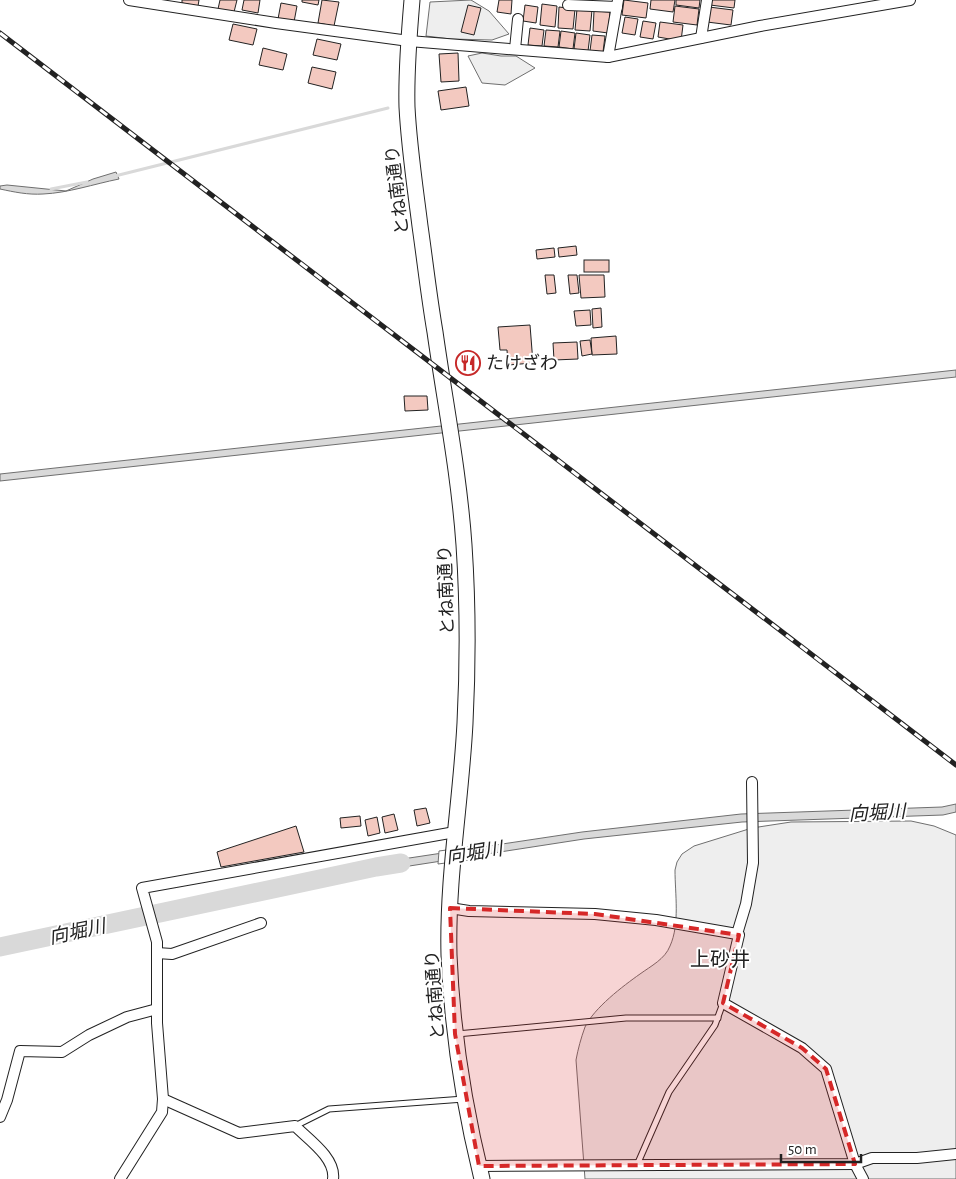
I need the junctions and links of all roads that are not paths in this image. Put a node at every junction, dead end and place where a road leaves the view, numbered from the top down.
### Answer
1 (129, 0) edge
2 (412, 0) edge
3 (707, 0) edge
4 (910, 0) edge
5 (568, 4) dead end
6 (618, 4) edge
7 (518, 19) dead end
8 (701, 38) junction
9 (409, 41) junction
10 (514, 49) junction
11 (608, 57) junction
12 (752, 782) dead end
13 (455, 834) junction
14 (450, 908) junction
15 (261, 922) dead end
16 (737, 934) junction
17 (157, 953) junction
18 (723, 1003) junction
19 (157, 1009) junction
20 (718, 1018) junction
21 (455, 1034) junction
22 (163, 1099) junction
23 (464, 1099) junction
24 (0, 1117) edge
25 (295, 1126) junction
26 (956, 1154) edge
27 (854, 1164) junction
28 (637, 1165) junction
29 (480, 1172) edge
30 (120, 1179) edge
31 (333, 1179) edge
32 (863, 1179) edge

1 - 9 street
2 - 9 main road, とね南通り
3 - 8 street
4 - 8 street
5 - 6 street
6 - 11 street
7 - 10 street
8 - 11 street
9 - 10 street
9 - 13 main road, とね南通り
10 - 11 street
12 - 16 street
13 - 14 main road, とね南通り
13 - 17 street
14 - 16 street
14 - 21 main road, とね南通り
15 - 17 street
16 - 18 street
17 - 19 street
18 - 20 lane
18 - 27 street
19 - 22 street
19 - 24 street
20 - 21 lane
20 - 28 lane
21 - 23 main road, とね南通り
22 - 25 street
22 - 30 street
23 - 25 lane
23 - 29 main road, とね南通り
25 - 31 street
26 - 27 street
27 - 28 street
27 - 32 street
28 - 29 street

